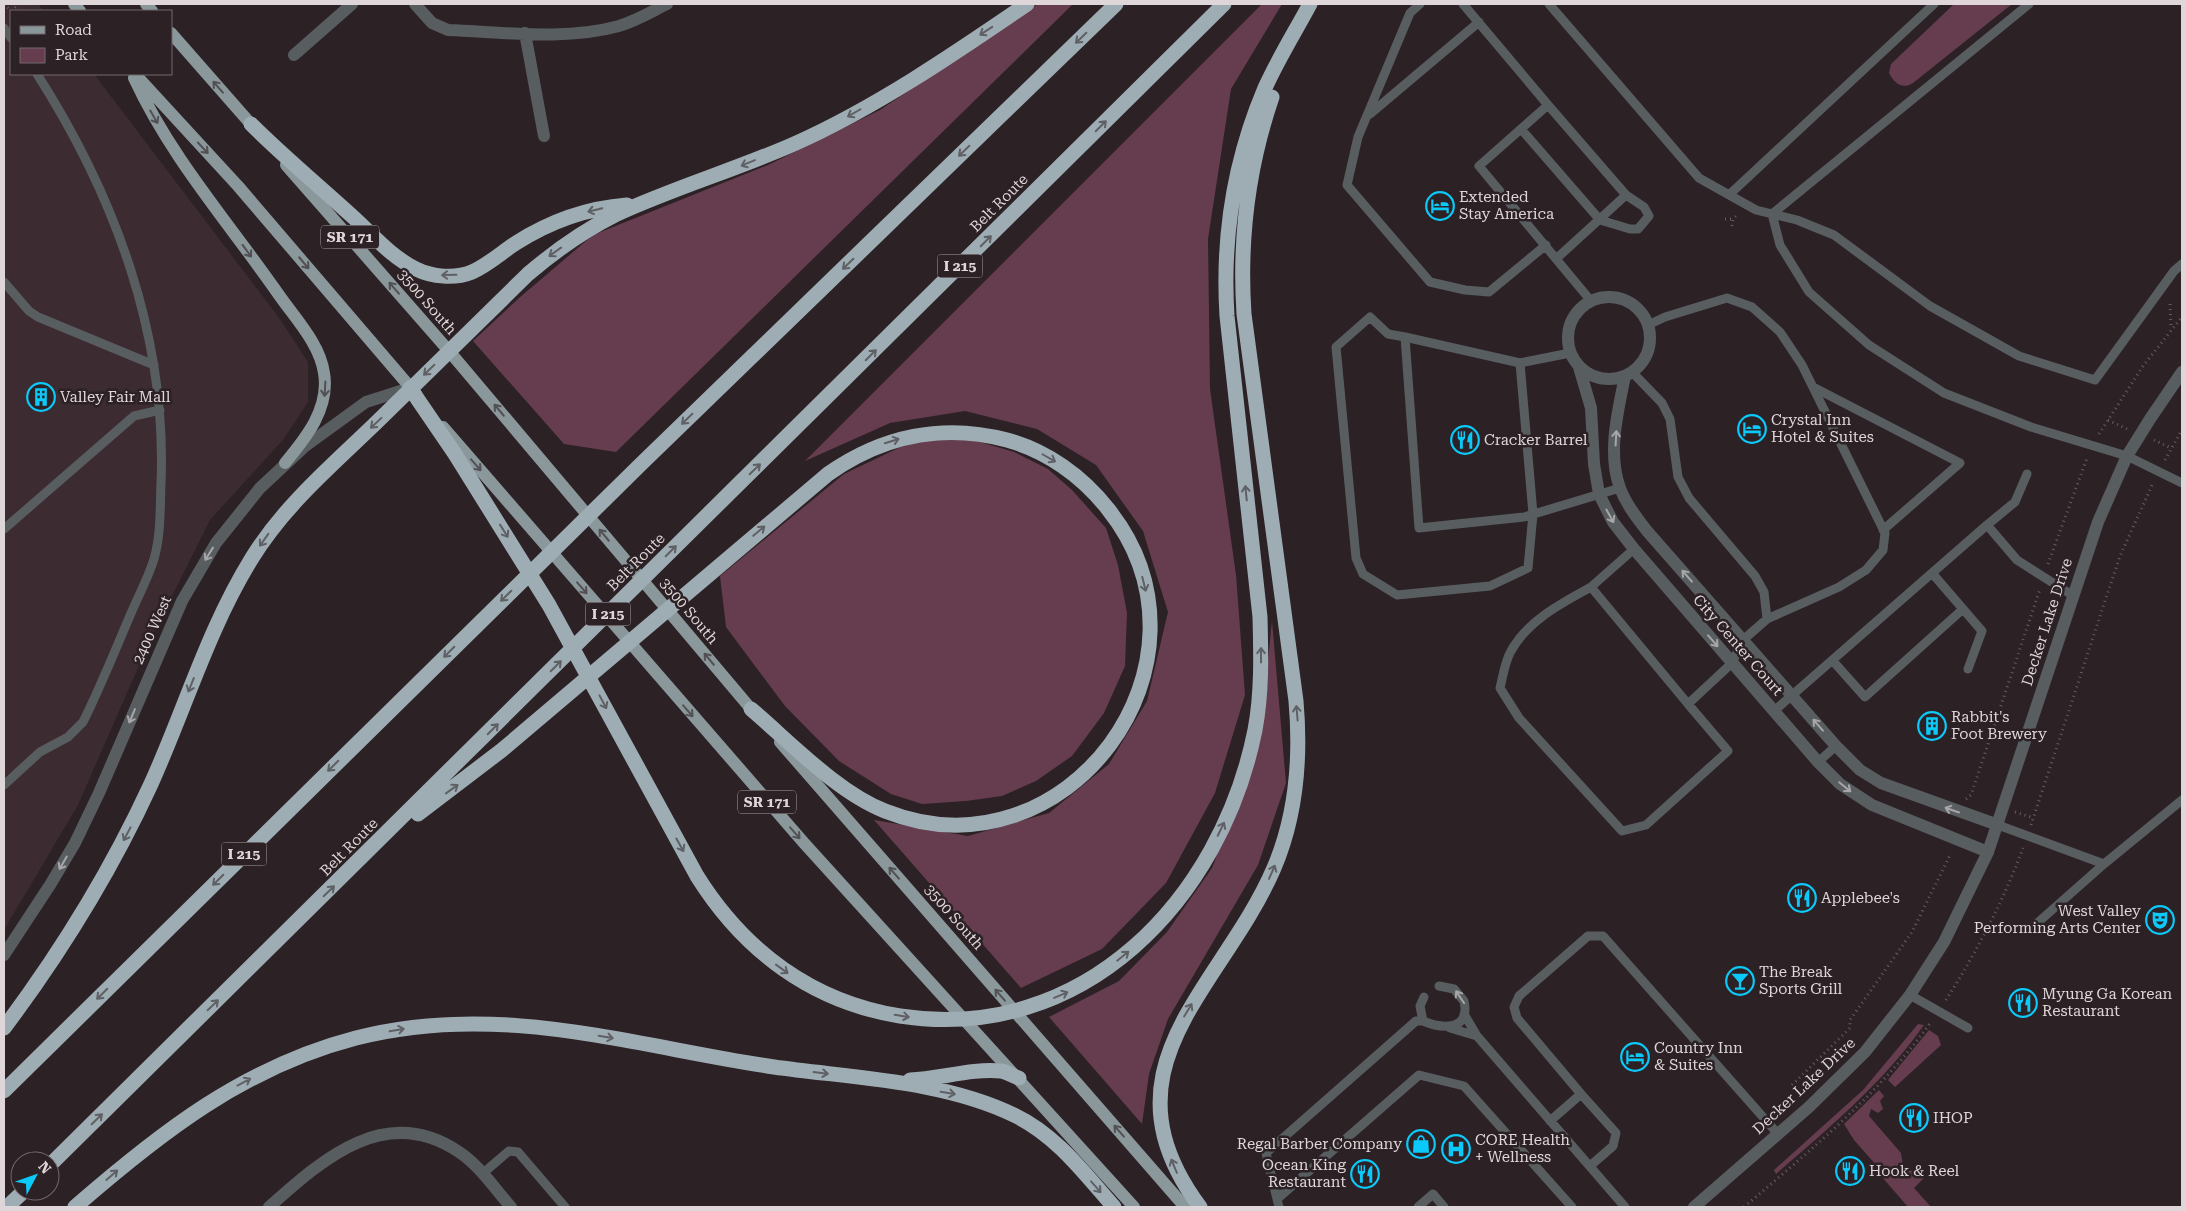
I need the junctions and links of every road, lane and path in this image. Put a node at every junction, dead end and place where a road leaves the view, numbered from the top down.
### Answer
1 (352, 4) edge
2 (415, 4) edge
3 (667, 4) edge
4 (1027, 4) edge
5 (1116, 4) edge
6 (1224, 4) edge
7 (1310, 4) edge
8 (1420, 4) edge
9 (1463, 4) edge
10 (1549, 4) edge
11 (1934, 4) edge
12 (2029, 4) edge
13 (1302, 18) junction
14 (1479, 22) junction
15 (525, 33) junction
16 (172, 34) edge
17 (294, 55) dead end
18 (38, 75) edge
19 (133, 75) edge
20 (134, 75) edge
21 (1548, 104) junction
22 (1368, 115) junction
23 (250, 124) junction
24 (1521, 129) junction
25 (544, 136) dead end
26 (1730, 194) junction
27 (1626, 195) junction
28 (643, 203) junction
29 (1772, 214) junction
30 (1733, 219) dead end
31 (1600, 220) junction
32 (1725, 220) dead end
33 (1546, 245) junction
34 (1557, 258) junction
35 (2182, 264) edge
36 (4, 282) edge
37 (1591, 301) junction
38 (2170, 304) dead end
39 (2182, 317) edge
40 (1648, 325) junction
41 (2171, 330) junction
42 (1405, 337) junction
43 (449, 351) junction
44 (1570, 353) junction
45 (1520, 363) junction
46 (154, 365) junction
47 (1580, 367) junction
48 (2182, 372) edge
49 (1629, 374) junction
50 (1813, 387) junction
51 (410, 388) junction
52 (160, 410) junction
53 (2108, 420) junction
54 (2116, 424) dead end
55 (2103, 426) dead end
56 (2182, 430) edge
57 (2165, 445) dead end
58 (2171, 448) junction
59 (2168, 453) dead end
60 (2127, 456) junction
61 (285, 463) junction
62 (2084, 464) dead end
63 (2027, 474) dead end
64 (2182, 483) edge
65 (1620, 488) junction
66 (2148, 491) dead end
67 (1599, 494) junction
68 (1533, 514) junction
69 (1988, 525) junction
70 (4, 529) edge
71 (1883, 530) junction
72 (1634, 549) junction
73 (1932, 573) junction
74 (2043, 578) junction
75 (1591, 587) junction
76 (2072, 595) junction
77 (1963, 609) junction
78 (1767, 619) junction
79 (1743, 640) junction
80 (1832, 660) junction
81 (1732, 663) junction
82 (1968, 670) dead end
83 (1792, 695) junction
84 (1688, 704) junction
85 (752, 709) junction
86 (1774, 711) junction
87 (1836, 746) junction
88 (1818, 762) junction
89 (4, 785) edge
90 (1967, 797) dead end
91 (2182, 800) edge
92 (2026, 816) dead end
93 (2034, 818) junction
94 (1998, 825) junction
95 (2030, 827) dead end
96 (384, 837) junction
97 (1988, 852) junction
98 (2021, 854) dead end
99 (1951, 855) dead end
100 (2104, 864) junction
101 (2035, 925) dead end
102 (4, 955) edge
103 (1440, 986) dead end
104 (1910, 995) junction
105 (1424, 997) dead end
106 (1944, 1004) dead end
107 (1464, 1014) junction
108 (1423, 1021) junction
109 (1927, 1027) dead end
110 (4, 1028) edge
111 (1450, 1028) junction
112 (1968, 1028) dead end
113 (1477, 1036) junction
114 (1019, 1078) junction
115 (883, 1081) junction
116 (1792, 1085) dead end
117 (4, 1091) edge
118 (1581, 1094) junction
119 (1550, 1121) junction
120 (1778, 1134) junction
121 (60, 1155) edge
122 (1590, 1166) junction
123 (482, 1174) junction
124 (1278, 1203) edge
125 (75, 1207) edge
126 (271, 1207) edge
127 (511, 1207) edge
128 (565, 1207) edge
129 (1114, 1207) edge
130 (1134, 1207) edge
131 (1185, 1207) edge
132 (1200, 1207) edge
133 (1418, 1207) edge
134 (1444, 1207) edge
135 (1572, 1207) edge
136 (1625, 1207) edge
137 (1694, 1207) edge
138 (1744, 1207) edge

1 - 17 street
2 - 15 street
3 - 15 street
4 -> 28 highway
5 -> 117 highway, I 215
96 -> 6 highway, Belt Route / I 215
7 - 13 highway
8 - 22 lane
9 - 14 lane
10 - 26 lane
11 - 26 lane
12 - 29 lane
51 -> 13 highway
132 -> 13 highway
14 - 21 lane
14 - 22 lane
15 - 25 street
23 -> 16 main road, 3500 South / SR 171
18 - 46 lane
19 -> 61 main road
20 -> 51 main road, SR 171
21 - 24 lane
21 - 27 lane
22 - 33 lane
28 -> 23 highway
43 -> 23 main road, 3500 South / SR 171
24 - 31 lane
24 - 33 lane
26 - 29 lane
27 - 31 lane
27 - 31 lane
28 -> 43 highway
29 - 35 lane
29 - 60 lane
30 - 32 path
31 - 34 lane
33 - 34 lane
34 - 37 lane
36 - 46 lane
37 - 40 street
37 - 44 street
38 - 41 path
39 - 41 path
40 - 49 street, City Center Court
40 - 50 lane
41 - 53 path
42 - 45 lane
42 - 68 lane
42 - 68 lane
43 -> 51 highway
85 -> 43 main road, 3500 South / SR 171
44 - 45 lane
44 - 47 street, City Center Court
45 - 68 lane
46 - 52 lane
47 - 49 street, City Center Court
47 - 67 street, City Center Court
48 - 60 street, Decker Lake Drive
65 -> 49 street, City Center Court
49 - 78 lane
50 - 71 lane
50 - 71 lane
51 - 61 street, 2400 West
51 -> 110 highway
51 -> 114 main road, SR 171
52 - 70 lane
52 - 89 lane
53 - 54 path
53 - 55 path
56 - 58 path
57 - 58 path
58 - 59 path
60 - 64 lane
60 - 76 street, Decker Lake Drive
61 -> 102 street, 2400 West
62 - 74 path
63 - 69 lane
65 - 67 lane
79 -> 65 street, City Center Court
66 - 93 path
67 - 68 lane
67 -> 72 street, City Center Court
69 - 73 lane
69 - 74 lane
71 - 78 lane
72 - 75 lane
72 -> 81 street, City Center Court
73 - 77 lane
73 - 80 lane
74 - 76 lane
74 - 90 path
75 - 84 lane
75 - 84 lane
76 - 94 street, Decker Lake Drive
77 - 80 lane
77 - 82 lane
78 - 79 lane
79 - 81 lane
79 - 83 street, City Center Court
80 - 83 lane
81 - 84 lane
81 - 86 street, City Center Court
83 - 86 lane
87 -> 83 street, City Center Court
96 -> 85 highway
131 -> 85 main road, 3500 South / SR 171
86 - 88 street, City Center Court
87 - 88 lane
94 -> 87 street, City Center Court
88 -> 97 street, City Center Court
91 - 100 lane
92 - 93 path
93 - 95 path
94 - 97 street, Decker Lake Drive
94 - 100 lane
121 -> 96 highway, Belt Route / I 215
97 - 104 street, Decker Lake Drive
98 - 106 path
99 - 116 path
100 - 101 lane
107 -> 103 lane
104 - 112 lane
104 - 120 street, Decker Lake Drive
105 - 108 lane
107 - 111 lane
107 - 113 lane
108 - 111 lane
108 - 124 lane
109 - 138 path
111 - 113 lane
113 - 119 lane
114 - 115 highway
114 - 130 main road, SR 171
125 -> 115 highway
115 -> 129 highway
118 - 119 lane
118 - 120 lane
118 - 122 lane
119 - 122 lane
120 - 137 street, Decker Lake Drive
122 - 136 lane
123 - 126 street
123 - 127 street
123 - 128 lane
124 - 135 lane
133 - 134 lane

